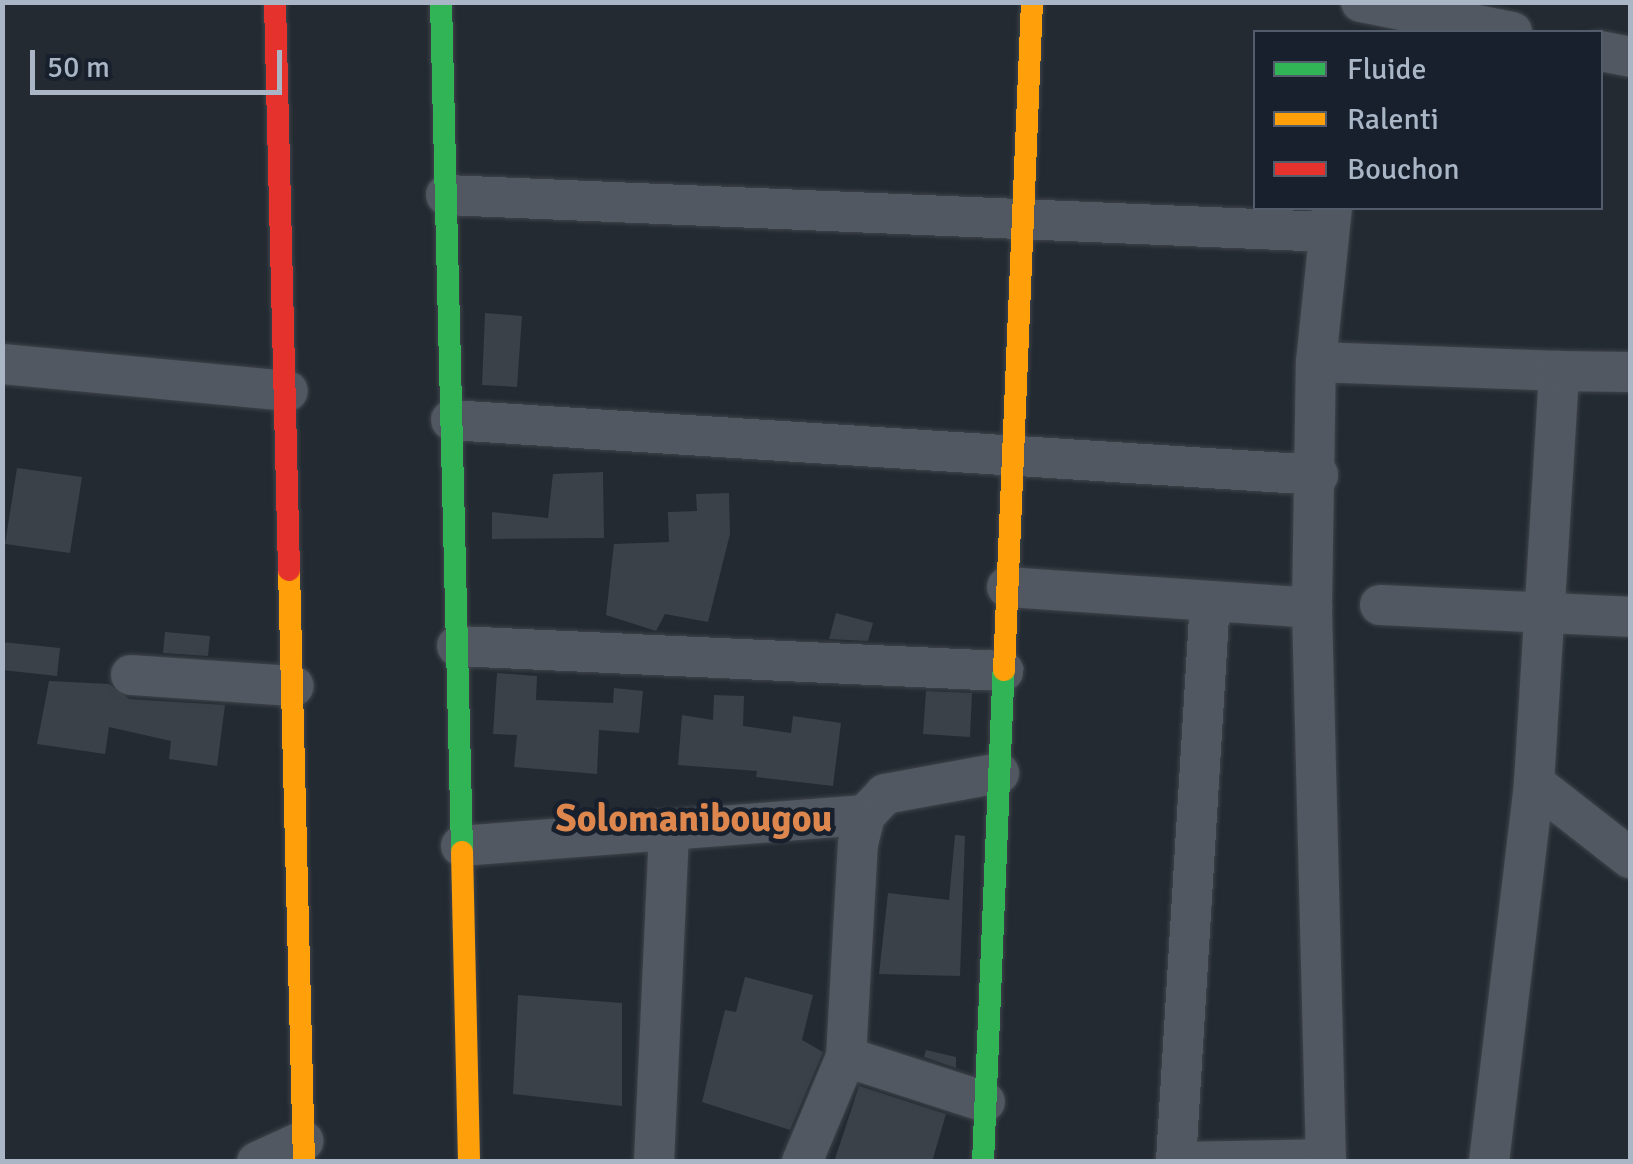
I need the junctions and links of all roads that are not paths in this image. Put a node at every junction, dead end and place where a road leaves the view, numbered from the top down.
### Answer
1 (275, 2) edge
2 (441, 2) edge
3 (1032, 2) edge
4 (1361, 2) edge
5 (1376, 3) edge
6 (1369, 30) edge
7 (1503, 30) edge
8 (1603, 52) edge
9 (1630, 57) edge
10 (446, 195) junction
11 (1022, 219) junction
12 (1330, 220) edge
13 (1316, 362) junction
14 (2, 364) edge
15 (1559, 371) junction
16 (1630, 372) edge
17 (288, 391) junction
18 (451, 420) junction
19 (1012, 456) junction
20 (1318, 475) junction
21 (1007, 586) junction
22 (1210, 601) junction
23 (1380, 605) dead end
24 (1312, 608) junction
25 (1545, 608) junction
26 (1630, 616) edge
27 (457, 646) junction
28 (1003, 671) junction
29 (132, 675) dead end
30 (294, 686) junction
31 (999, 773) junction
32 (1534, 782) junction
33 (865, 814) junction
34 (668, 830) junction
35 (462, 846) junction
36 (1630, 858) edge
37 (846, 1057) junction
38 (985, 1102) junction
39 (304, 1151) edge
40 (1326, 1160) edge
41 (1176, 1161) edge
42 (257, 1162) edge
43 (469, 1162) edge
44 (654, 1162) edge
45 (802, 1162) edge
46 (982, 1162) edge
47 (1489, 1162) edge

1 - 17 street
2 - 10 street
3 - 11 street
4 - 5 street
5 - 6 street
5 - 7 street
8 - 9 street
10 - 11 street
10 - 18 street
11 - 12 street
11 - 19 street
12 - 13 street
13 - 15 street
13 - 20 street
14 - 17 street
15 - 16 street
15 - 25 street
17 - 30 street
18 - 19 street
18 - 27 street
19 - 20 street
19 - 21 street
20 - 24 street
21 - 22 street
21 - 28 street
22 - 24 street
22 - 41 street
23 - 25 street
24 - 40 street
25 - 26 street
25 - 32 street
27 - 28 street
27 - 35 street
28 - 31 street
29 - 30 street
30 - 39 street
31 - 33 street
31 - 38 street
32 - 36 street
32 - 47 street
33 - 34 street
33 - 37 street
34 - 35 street
34 - 44 street
35 - 43 street
37 - 38 street
37 - 45 street
38 - 46 street
39 - 42 street
40 - 41 street

